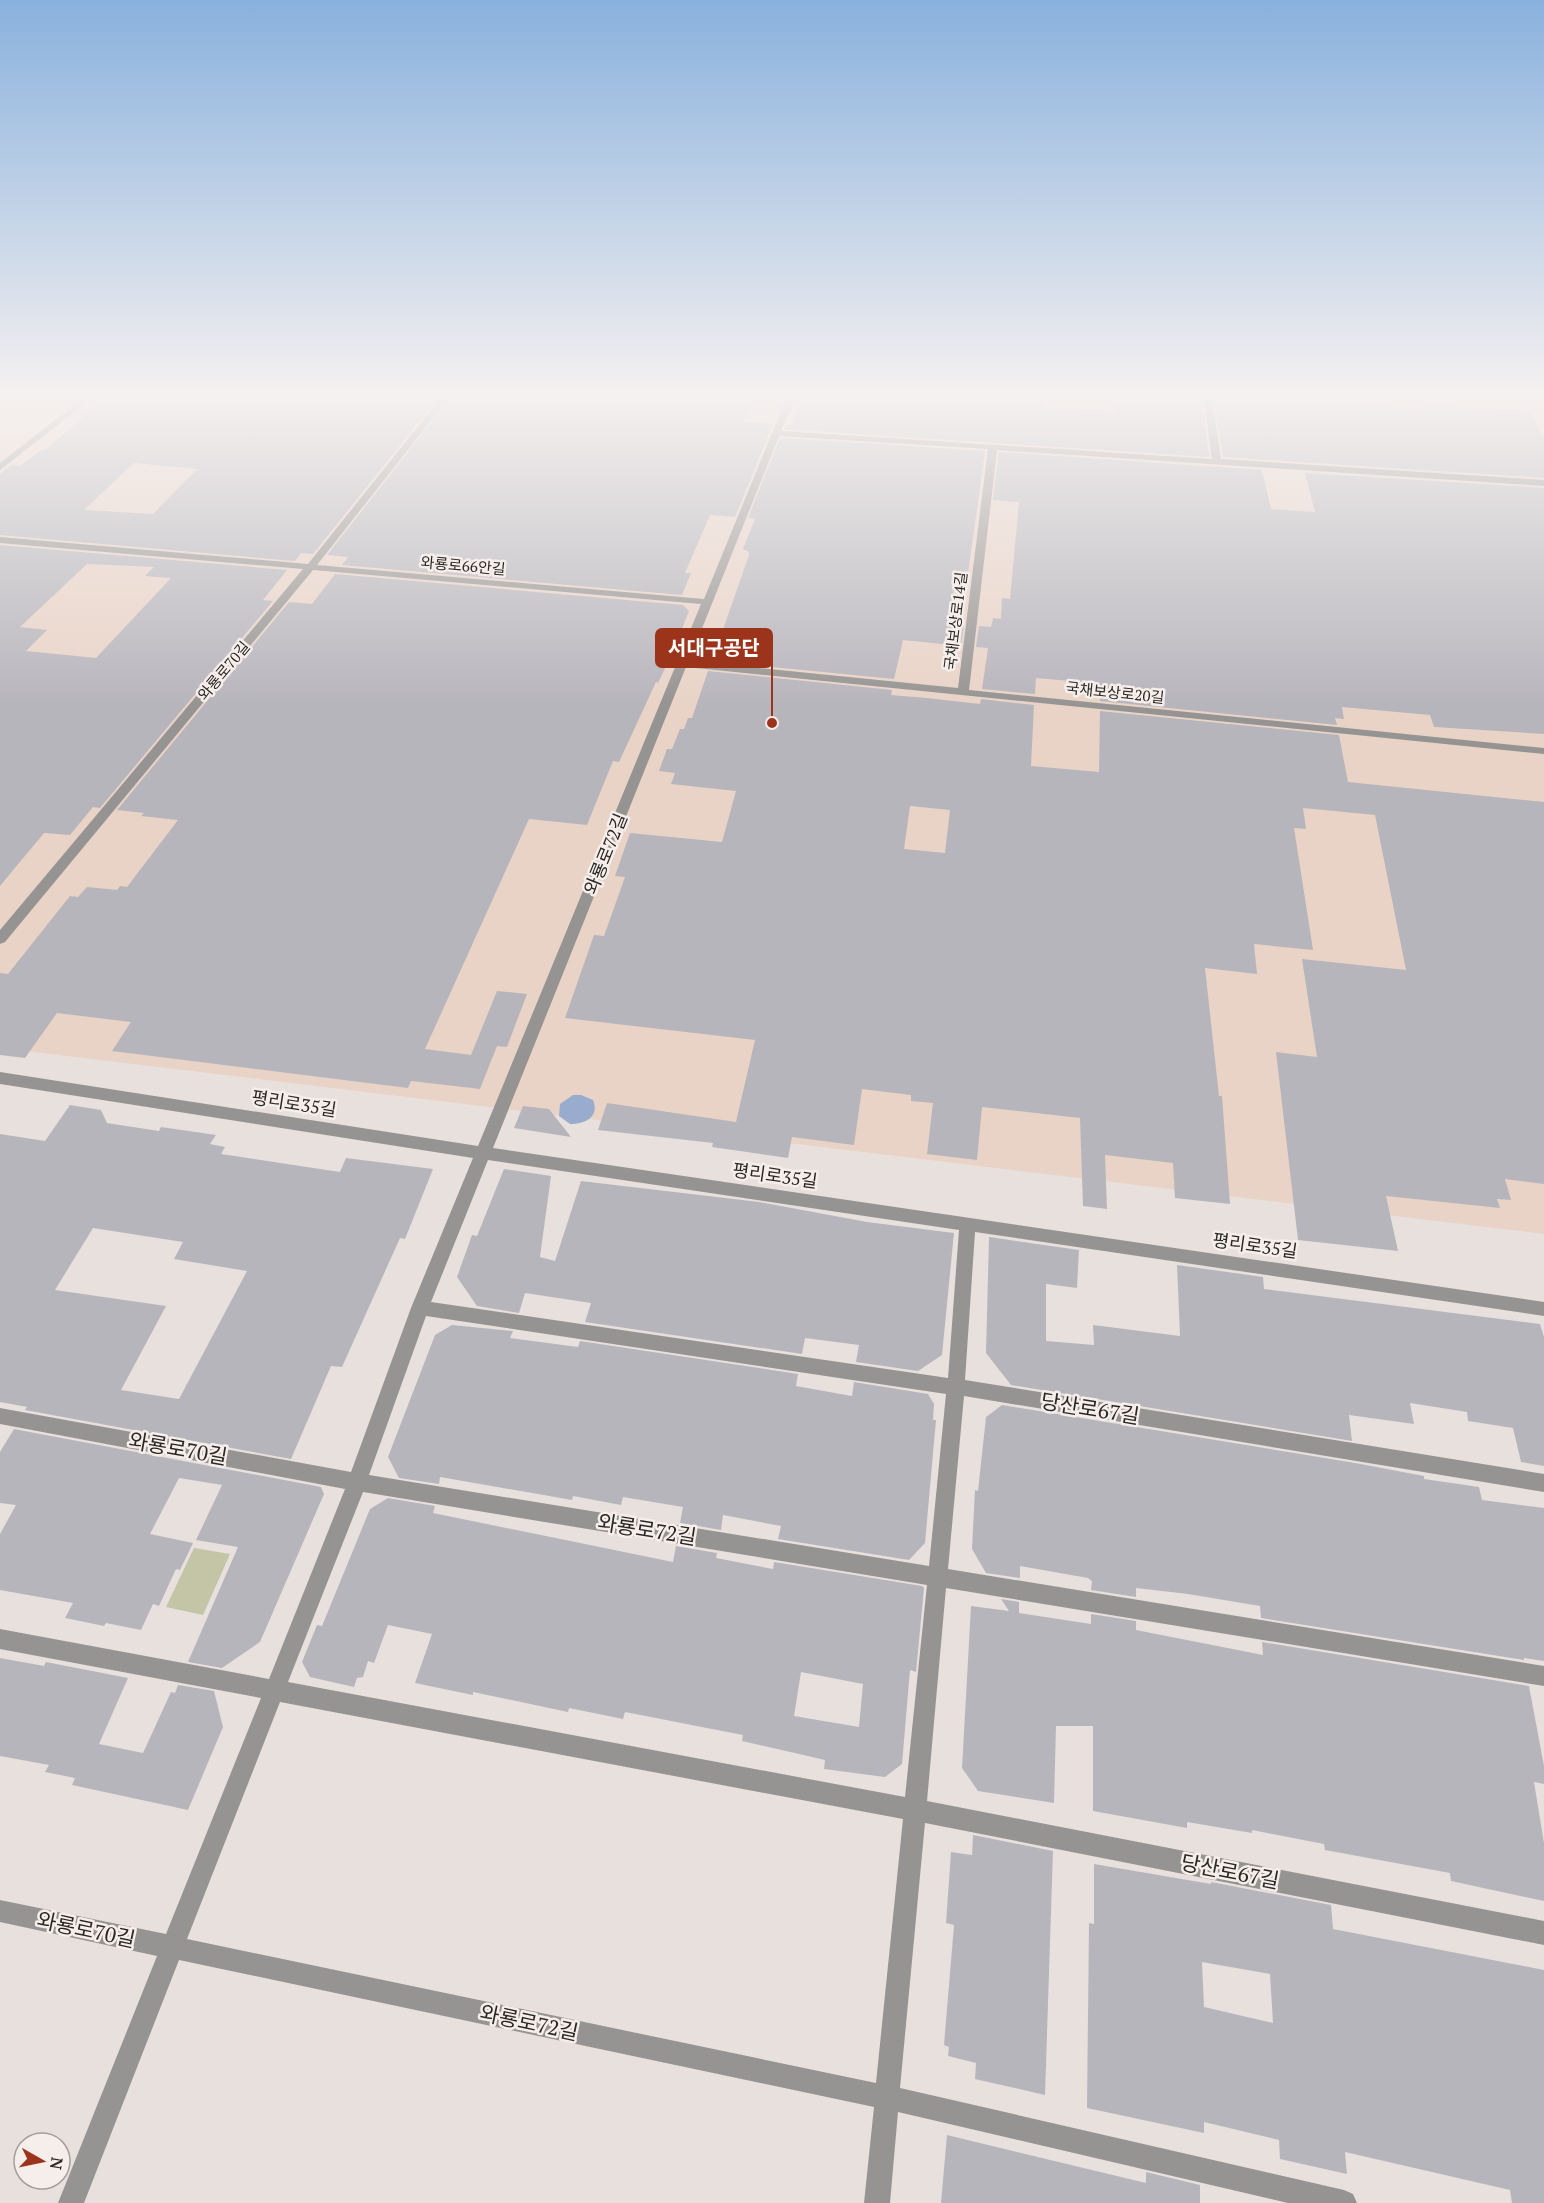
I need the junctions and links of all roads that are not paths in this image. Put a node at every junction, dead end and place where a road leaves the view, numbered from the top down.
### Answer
1 (362, 502) edge
2 (750, 502) edge
3 (986, 502) edge
4 (0, 540) edge
5 (309, 569) junction
6 (709, 602) junction
7 (684, 664) junction
8 (963, 692) junction
9 (1544, 751) edge
10 (0, 939) edge
11 (0, 1078) edge
12 (485, 1153) junction
13 (968, 1223) junction
14 (420, 1308) junction
15 (1544, 1309) edge
16 (956, 1387) junction
17 (0, 1416) edge
18 (357, 1482) junction
19 (1544, 1483) edge
20 (938, 1578) junction
21 (0, 1639) edge
22 (1544, 1676) edge
23 (274, 1691) junction
24 (916, 1810) junction
25 (0, 1911) edge
26 (1544, 1933) edge
27 (172, 1949) junction
28 (886, 2097) junction
29 (71, 2203) edge
30 (877, 2203) edge
31 (1344, 2203) edge

1 - 5 street, 와룡로70길
2 - 6 street, 와룡로72길
3 - 8 street, 국채보상로14길
4 - 5 street, 와룡로66안길
5 - 6 street, 와룡로66안길
5 - 10 street, 와룡로70길
6 - 7 street, 와룡로72길
7 - 8 street, 국채보상로20길
7 - 12 street, 와룡로72길
8 - 9 street, 국채보상로20길
11 - 12 street, 평리로35길
12 - 13 street, 평리로35길
12 - 14 street, 와룡로72길
13 - 15 street, 평리로35길
13 - 16 street
14 - 16 street
14 - 18 street, 와룡로72길
16 - 19 street, 당산로67길
16 - 20 street
17 - 18 street, 와룡로70길
18 - 20 street, 와룡로72길
18 - 23 street, 와룡로72길
20 - 22 street
20 - 24 street
21 - 23 street
23 - 24 street
23 - 27 street, 와룡로72길
24 - 26 street, 당산로67길
24 - 28 street
25 - 27 street, 와룡로70길
27 - 28 street, 와룡로72길
27 - 29 street, 와룡로72길
28 - 30 street
28 - 31 street

